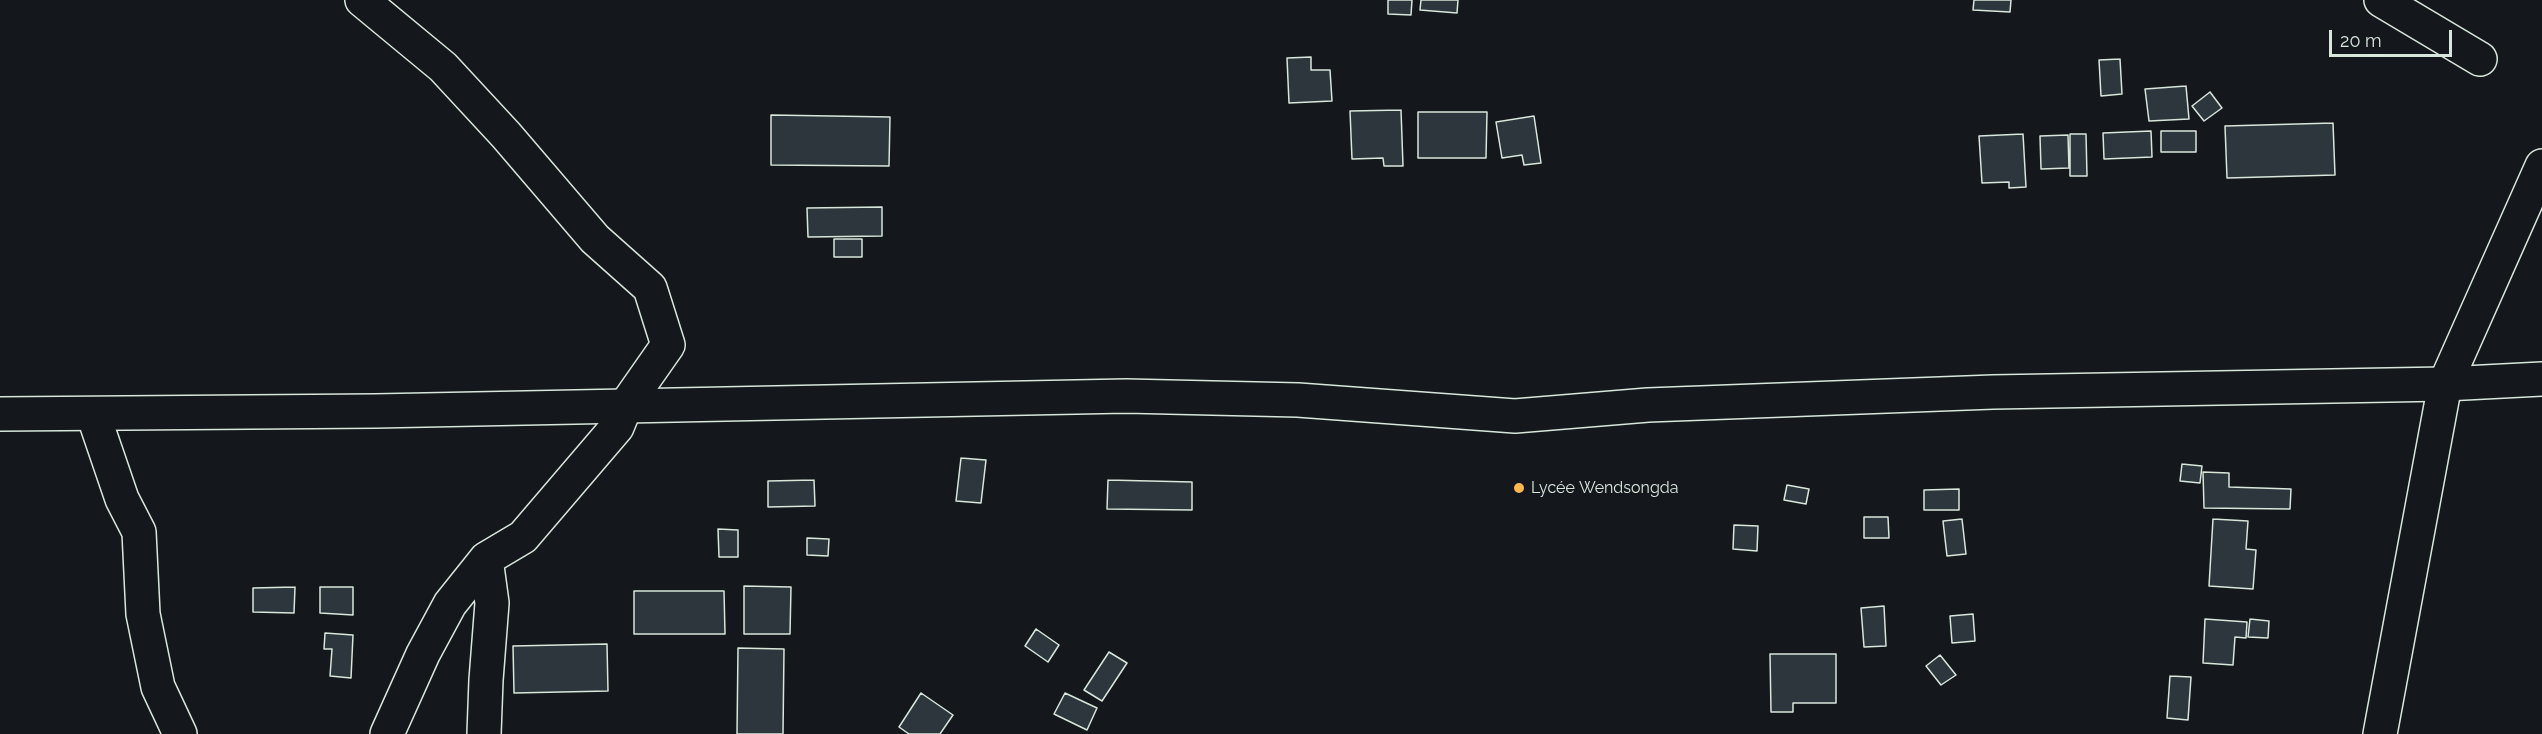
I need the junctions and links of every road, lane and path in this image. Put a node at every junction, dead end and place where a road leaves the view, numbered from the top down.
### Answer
1 (362, 0) edge
2 (2381, 0) edge
3 (2480, 58) dead end
4 (2542, 166) edge
5 (2542, 379) edge
6 (2445, 384) junction
7 (626, 405) junction
8 (0, 414) edge
9 (93, 414) junction
10 (486, 559) junction
11 (180, 734) edge
12 (387, 734) edge
13 (484, 734) edge
14 (2380, 734) edge

1 - 7 main road
2 - 3 main road
4 - 6 main road
5 - 6 main road
6 - 7 main road
6 - 14 main road
7 - 9 main road
7 - 10 main road
8 - 9 main road
9 - 11 main road
10 - 12 main road
10 - 13 main road

